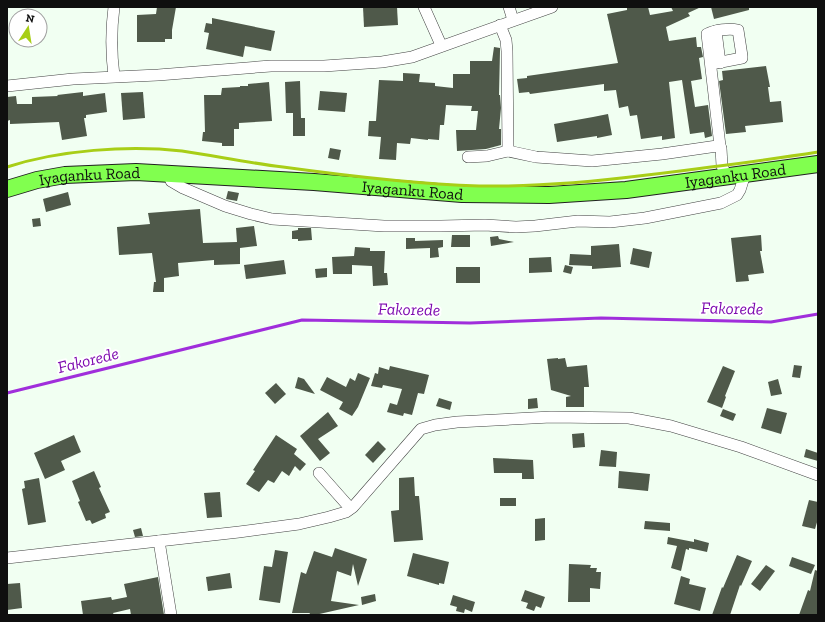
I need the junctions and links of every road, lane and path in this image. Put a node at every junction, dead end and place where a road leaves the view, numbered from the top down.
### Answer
1 (114, 7) edge
2 (424, 7) edge
3 (510, 7) edge
4 (552, 7) edge
5 (514, 20) junction
6 (500, 25) junction
7 (441, 46) junction
8 (716, 63) junction
9 (114, 76) junction
10 (7, 86) edge
11 (720, 146) junction
12 (508, 151) junction
13 (468, 157) dead end
14 (818, 164) edge
15 (169, 173) junction
16 (745, 174) junction
17 (727, 177) junction
18 (7, 189) edge
19 (319, 473) dead end
20 (818, 475) edge
21 (350, 508) junction
22 (159, 540) junction
23 (7, 558) edge
24 (171, 615) edge

1 - 9 street
2 - 7 street
3 - 5 street
4 - 5 street
5 - 6 street
6 - 7 street
6 - 12 street
7 - 9 street
8 - 8 street
8 - 11 street
9 - 10 street
11 - 12 street
11 - 17 street
12 - 13 street
14 - 16 highway, Iyaganku Road
15 - 16 street
15 - 17 highway, Iyaganku Road
15 - 18 highway, Iyaganku Road
16 - 17 highway, Iyaganku Road
19 - 21 street
20 - 21 street
21 - 22 street
22 - 23 street
22 - 24 street

